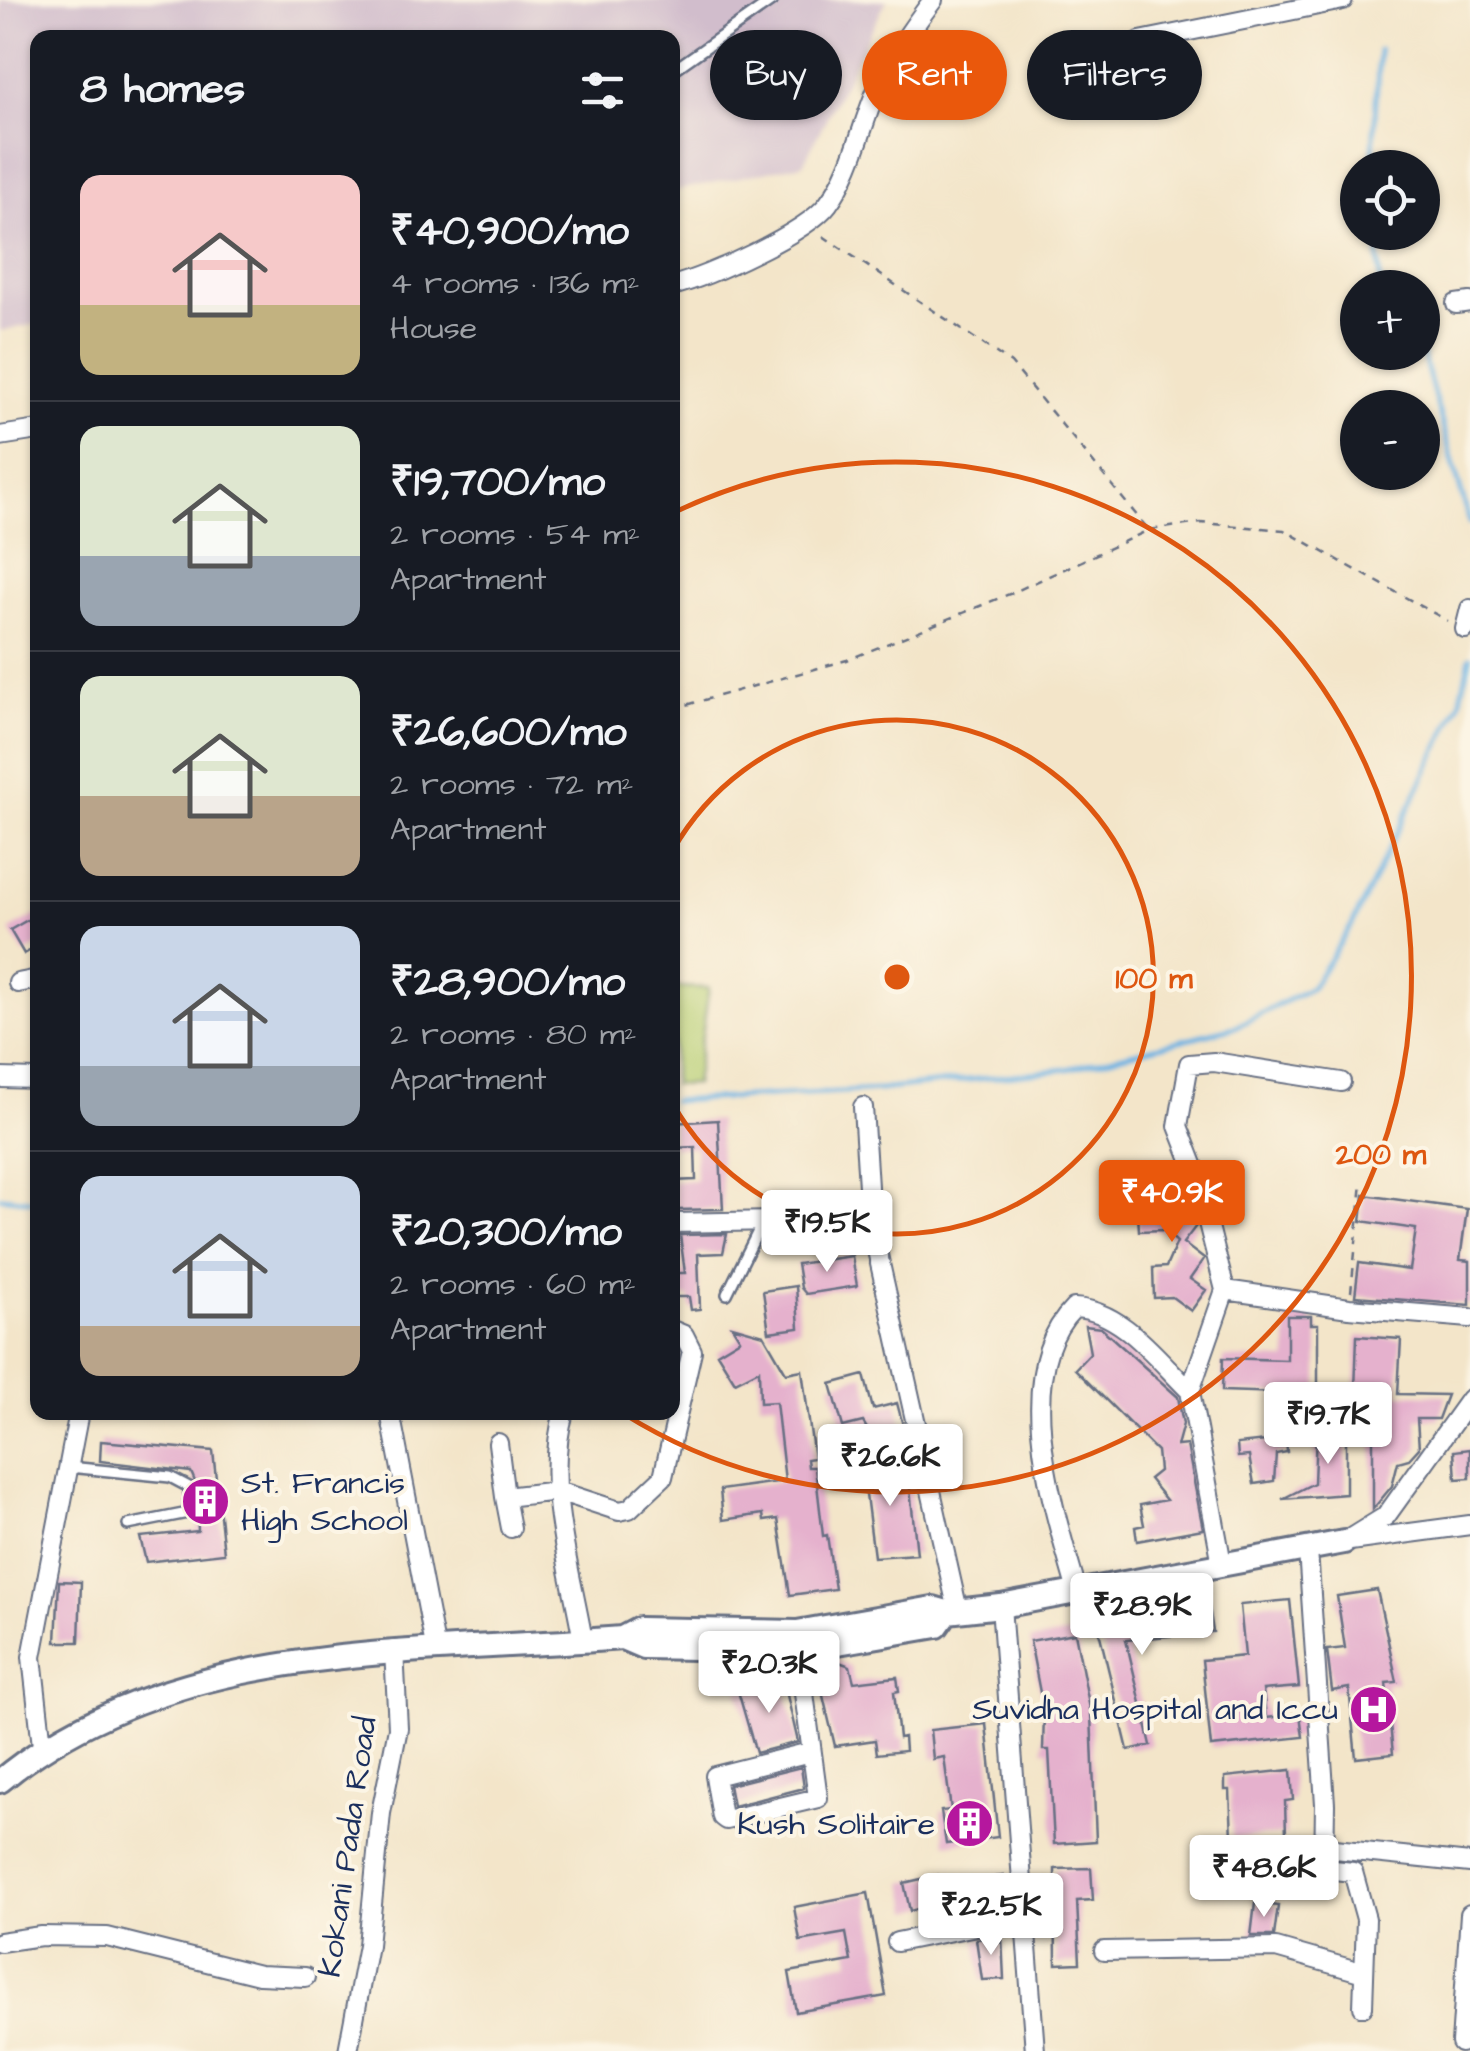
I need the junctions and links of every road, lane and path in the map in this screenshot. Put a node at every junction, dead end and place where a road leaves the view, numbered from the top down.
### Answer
1 (773, 0) edge
2 (932, 0) edge
3 (1343, 0) edge
4 (1194, 30) edge
5 (680, 65) edge
6 (806, 224) junction
7 (680, 284) edge
8 (30, 431) edge
9 (0, 436) edge
10 (1148, 530) junction
11 (1470, 608) edge
12 (1460, 627) joint
13 (680, 707) edge
14 (30, 981) edge
15 (18, 983) dead end
16 (0, 1078) edge
17 (30, 1078) edge
18 (1342, 1082) dead end
19 (863, 1107) dead end
20 (1362, 1183) dead end
21 (870, 1219) junction
22 (763, 1221) junction
23 (680, 1223) edge
24 (1225, 1290) junction
25 (727, 1294) dead end
26 (1349, 1308) junction
27 (1470, 1318) edge
28 (680, 1334) edge
29 (1190, 1391) junction
30 (1470, 1399) edge
31 (680, 1403) edge
32 (78, 1420) edge
33 (392, 1420) edge
34 (562, 1420) edge
35 (676, 1420) edge
36 (498, 1444) dead end
37 (69, 1467) junction
38 (558, 1491) junction
39 (505, 1497) junction
40 (1470, 1524) edge
41 (128, 1525) dead end
42 (511, 1528) dead end
43 (1344, 1542) junction
44 (1308, 1550) junction
45 (1222, 1564) junction
46 (1077, 1591) junction
47 (1001, 1606) junction
48 (952, 1612) junction
49 (797, 1641) junction
50 (583, 1642) junction
51 (435, 1646) junction
52 (394, 1650) junction
53 (42, 1746) junction
54 (810, 1752) junction
55 (0, 1781) edge
56 (1325, 1848) junction
57 (1470, 1864) edge
58 (1470, 1914) edge
59 (1026, 1916) junction
60 (0, 1942) edge
61 (897, 1942) dead end
62 (1104, 1951) dead end
63 (1364, 1973) junction
64 (304, 1978) dead end
65 (1363, 2006) dead end
66 (1461, 2044) dead end
67 (348, 2051) edge
68 (1035, 2051) edge

1 - 5 lane
2 - 6 street
3 - 4 street
6 - 7 street
6 - 10 path
8 - 9 street
10 - 12 path
10 - 13 path
11 - 12 street
14 - 15 street
16 - 17 street
18 - 24 street
19 - 21 street
20 - 26 path
21 - 22 street
21 - 48 street
22 - 23 street
22 - 25 lane
24 - 26 street
24 - 29 street
26 - 27 street
28 - 31 street
29 - 45 street
29 - 46 street
30 - 43 street
32 - 37 street
33 - 51 street
34 - 38 street
35 - 38 street
36 - 39 street
37 - 41 lane
37 - 53 street
38 - 39 street
38 - 50 street
39 - 42 street
40 - 43 street
43 - 44 street
44 - 45 street
44 - 56 street
45 - 46 street
46 - 47 street
47 - 48 street
47 - 59 street
48 - 49 street
49 - 50 street
49 - 54 street
50 - 51 street
51 - 52 street
52 - 53 street
52 - 67 street, Kokani Pada Road
53 - 55 street
54 - 54 street
56 - 57 street
56 - 63 street
58 - 66 street
59 - 61 street
59 - 68 street
60 - 64 street
62 - 63 street
63 - 65 street

